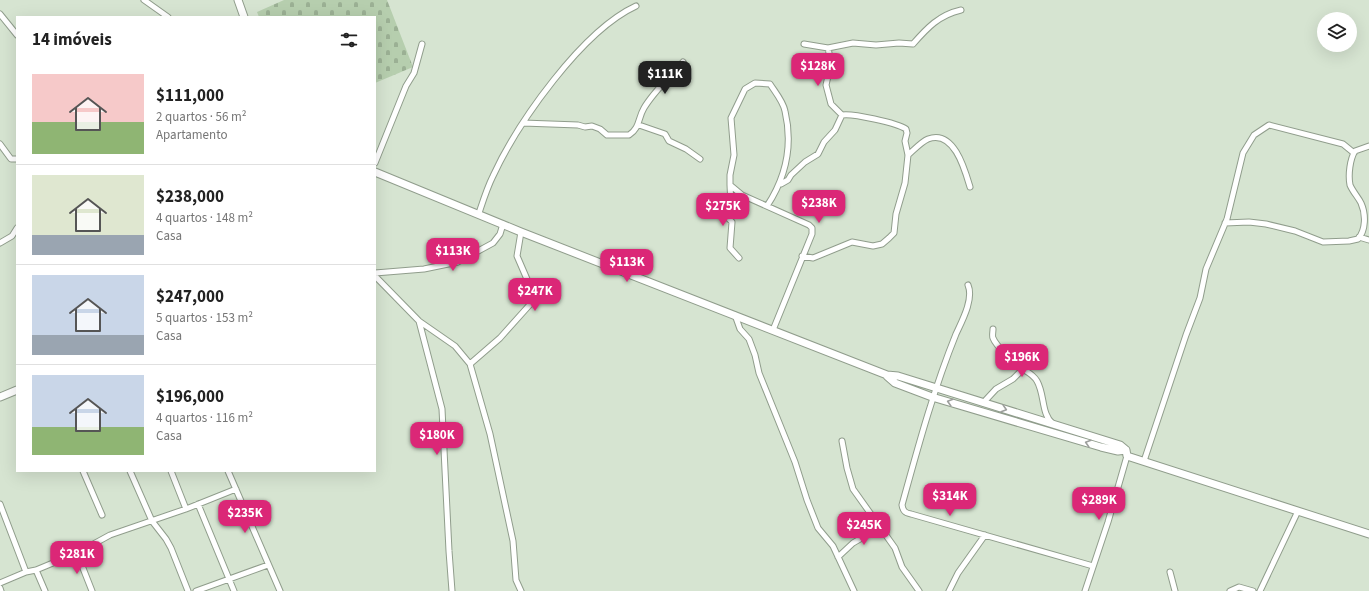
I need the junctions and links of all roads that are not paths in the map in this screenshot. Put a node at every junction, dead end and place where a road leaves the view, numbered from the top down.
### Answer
1 (144, 0) edge
2 (239, 1) edge
3 (636, 6) dead end
4 (961, 10) dead end
5 (0, 14) edge
6 (167, 16) edge
7 (244, 16) edge
8 (16, 34) edge
9 (422, 44) dead end
10 (804, 44) dead end
11 (828, 48) junction
12 (683, 62) dead end
13 (842, 115) junction
14 (523, 123) junction
15 (639, 125) junction
16 (0, 144) edge
17 (1369, 146) edge
18 (1354, 153) junction
19 (908, 155) junction
20 (700, 159) dead end
21 (16, 160) edge
22 (376, 160) edge
23 (376, 172) edge
24 (780, 184) junction
25 (730, 185) junction
26 (970, 187) dead end
27 (767, 206) junction
28 (479, 213) junction
29 (1225, 223) junction
30 (503, 224) junction
31 (16, 230) edge
32 (521, 232) junction
33 (1359, 237) junction
34 (1369, 240) edge
35 (0, 243) edge
36 (802, 256) junction
37 (739, 258) dead end
38 (376, 274) edge
39 (376, 275) edge
40 (968, 285) dead end
41 (735, 316) junction
42 (419, 321) junction
43 (993, 329) dead end
44 (773, 330) junction
45 (470, 364) junction
46 (1023, 369) junction
47 (886, 375) junction
48 (935, 388) junction
49 (16, 390) edge
50 (0, 397) edge
51 (932, 397) junction
52 (971, 399) junction
53 (983, 403) junction
54 (968, 408) junction
55 (1056, 425) junction
56 (842, 441) dead end
57 (1126, 453) junction
58 (1144, 461) junction
59 (83, 472) edge
60 (130, 472) edge
61 (171, 472) edge
62 (228, 472) edge
63 (236, 489) junction
64 (0, 504) edge
65 (198, 504) junction
66 (186, 509) junction
67 (1298, 511) junction
68 (102, 515) dead end
69 (152, 521) junction
70 (878, 524) junction
71 (1369, 534) edge
72 (985, 535) junction
73 (77, 553) junction
74 (838, 557) junction
75 (268, 565) junction
76 (1094, 566) junction
77 (36, 570) junction
78 (26, 572) junction
79 (1170, 572) dead end
80 (229, 579) junction
81 (0, 584) edge
82 (0, 588) edge
83 (1, 591) edge
84 (45, 591) edge
85 (92, 591) edge
86 (188, 591) edge
87 (196, 591) edge
88 (234, 591) edge
89 (280, 591) edge
90 (452, 591) edge
91 (521, 591) edge
92 (854, 591) edge
93 (919, 591) edge
94 (949, 591) edge
95 (1085, 591) edge
96 (1175, 591) edge
97 (1230, 591) edge
98 (1253, 591) edge
99 (1260, 591) edge

1 - 6 street
2 - 7 street
3 - 14 street
4 - 11 street
5 - 8 street
9 - 22 street
10 - 11 street
11 - 13 street
12 - 15 street
13 - 19 street
13 - 24 street
14 - 15 street
14 - 28 street
15 - 20 street
16 - 21 street
17 - 18 street
18 - 29 street
18 - 33 street
19 - 26 street
19 - 36 street
23 - 28 street
24 - 25 street
24 - 27 street
25 - 27 street
25 - 37 street
27 - 36 street
28 - 30 street
29 - 33 street
29 - 58 street
30 - 32 street
30 - 38 street
31 - 35 street
32 - 41 street
32 - 45 street
33 - 34 street
36 - 44 street
39 - 42 street
40 - 48 street
41 - 44 street
41 - 74 street
42 - 45 street
42 - 90 street
43 - 46 street
44 - 47 street
45 - 91 street
46 - 53 street
46 - 55 street
47 - 48 street
47 - 51 street
48 - 51 street
48 - 52 street
49 - 50 street
54 -> 51 street
51 - 72 street
52 - 53 street
52 - 54 street
53 -> 55 street
57 -> 54 street
55 - 57 street
56 - 70 street
57 - 58 street
57 - 76 street
58 - 67 street
59 - 68 street
60 - 69 street
61 - 66 street
62 - 63 street
63 - 65 street
63 - 75 street
64 - 78 street
65 - 66 street
65 - 80 street
66 - 69 street
67 - 71 street
67 - 99 street
69 - 73 street
69 - 86 street
70 - 74 street
70 - 93 street
72 - 76 street
72 - 94 street
73 - 77 street
73 - 85 street
74 - 92 street
75 - 80 street
75 - 89 street
76 - 95 street
77 - 78 street
77 - 84 street
78 - 81 street
79 - 96 street
80 - 87 street
80 - 88 street
82 - 83 street
97 - 98 street

